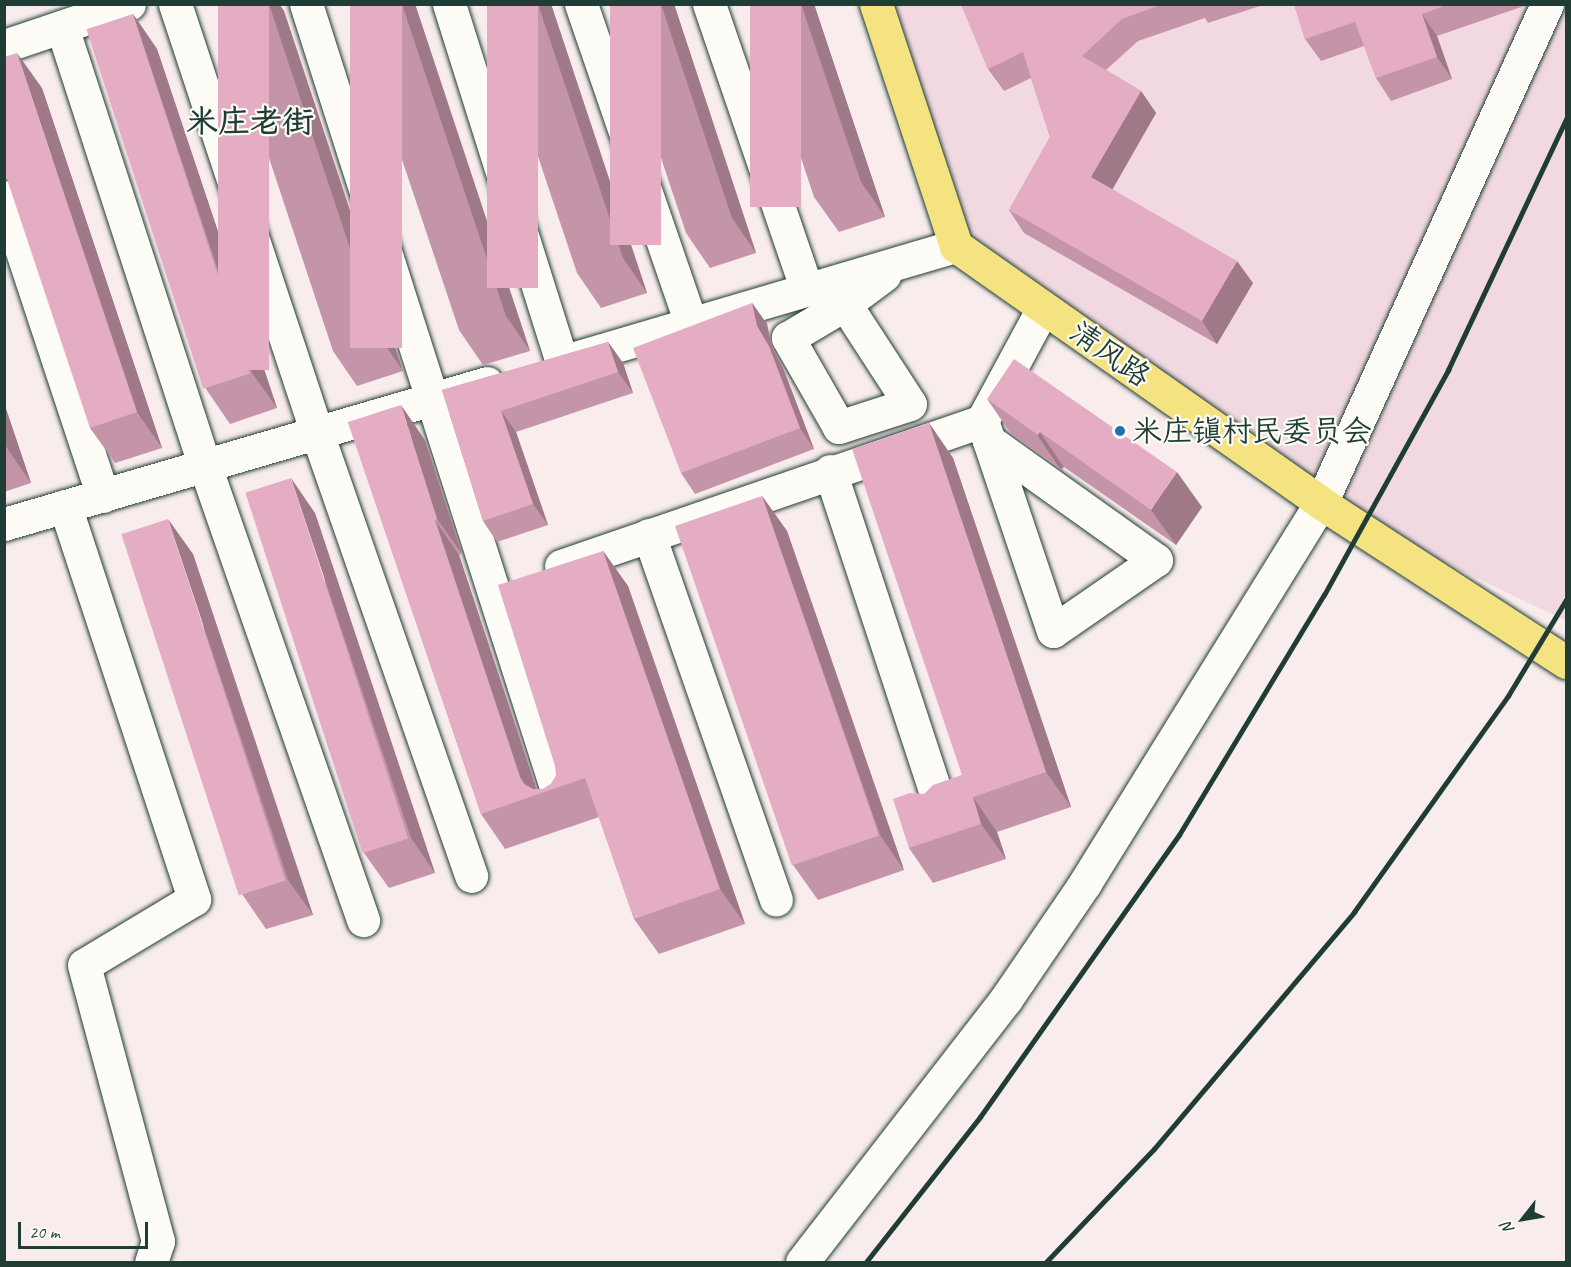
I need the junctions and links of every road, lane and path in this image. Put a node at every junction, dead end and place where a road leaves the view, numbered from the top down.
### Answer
1 (129, 4) edge
2 (175, 4) edge
3 (306, 4) edge
4 (449, 4) edge
5 (581, 4) edge
6 (709, 4) edge
7 (876, 4) edge
8 (1547, 4) edge
9 (62, 27) junction
10 (4, 46) edge
11 (4, 197) edge
12 (956, 246) junction
13 (902, 262) junction
14 (807, 290) junction
15 (845, 304) dead end
16 (1043, 308) junction
17 (691, 324) junction
18 (562, 362) junction
19 (432, 399) junction
20 (986, 431) junction
21 (317, 433) junction
22 (205, 466) junction
23 (830, 471) junction
24 (103, 496) junction
25 (1322, 503) junction
26 (65, 506) junction
27 (4, 524) edge
28 (650, 535) junction
29 (549, 570) edge
30 (1566, 662) edge
31 (562, 806) edge
32 (942, 811) edge
33 (471, 876) dead end
34 (776, 899) dead end
35 (363, 920) dead end
36 (151, 1263) edge
37 (802, 1263) edge

1 - 9 street
2 - 21 street
3 - 19 street
4 - 18 street
5 - 17 street
6 - 14 street
7 - 12 main road
8 - 25 street
9 - 10 street
9 - 22 street
11 - 24 street
12 - 13 street
12 - 16 main road, 清风路
13 - 14 street
13 - 15 street
14 - 17 street
16 - 20 street
16 - 25 main road, 清风路
17 - 18 street
18 - 19 street
19 - 21 street
19 - 31 street
20 - 20 street
20 - 23 street
21 - 22 street
21 - 33 street
22 - 24 street
22 - 35 street
23 - 28 street
23 - 32 street
24 - 26 street
25 - 30 main road, 清风路
25 - 37 street
26 - 27 street
26 - 36 street
28 - 29 street
28 - 34 street

